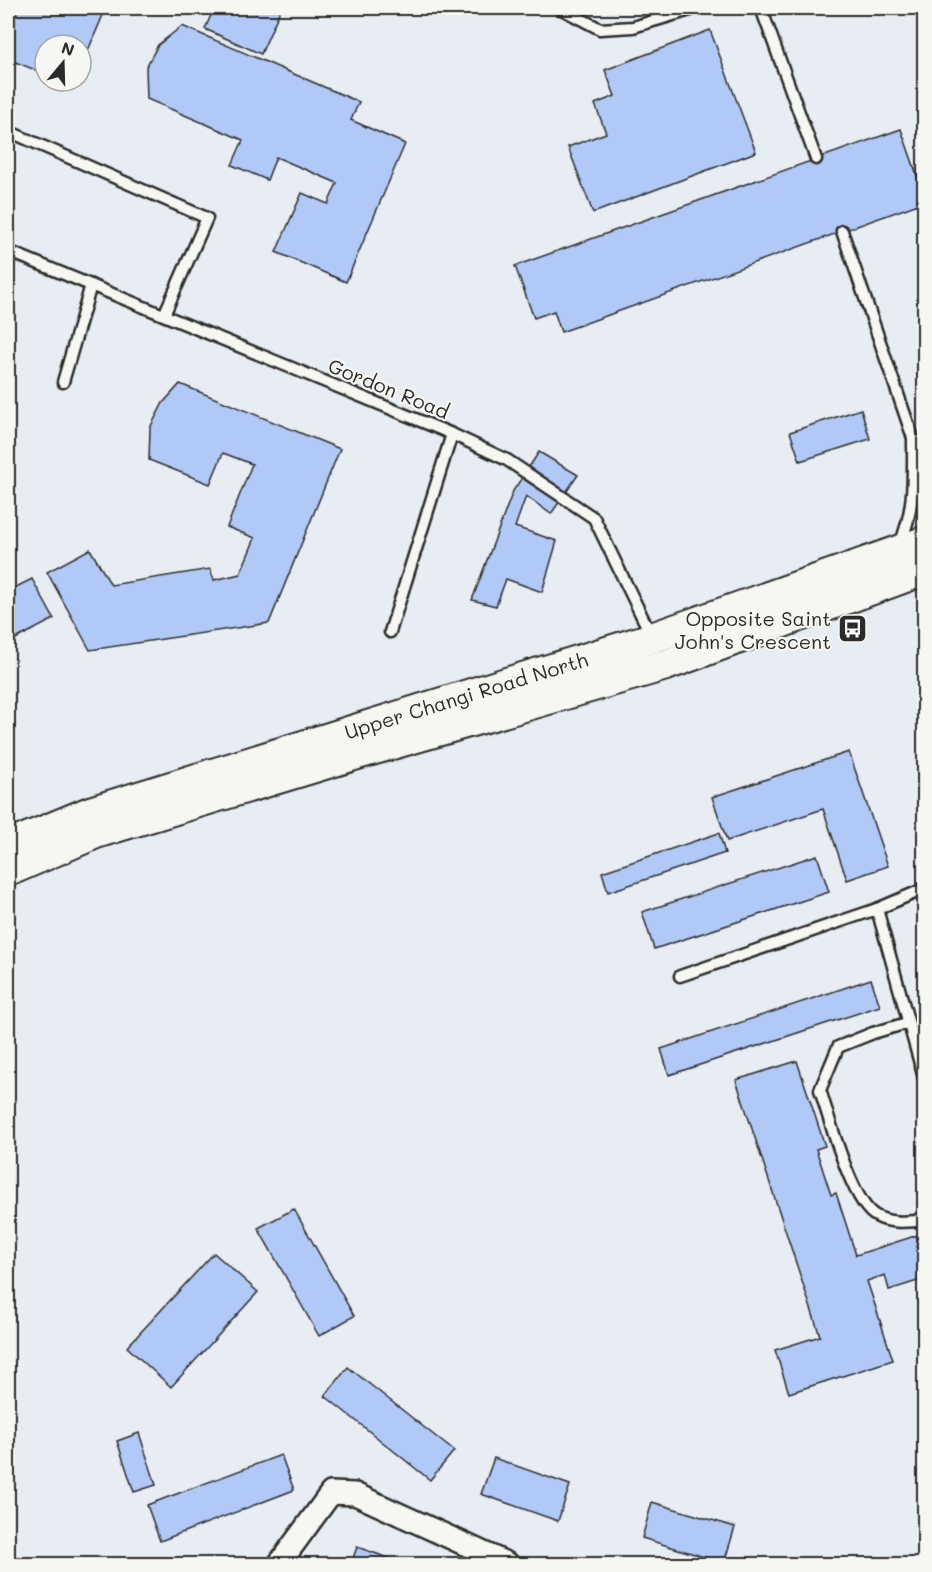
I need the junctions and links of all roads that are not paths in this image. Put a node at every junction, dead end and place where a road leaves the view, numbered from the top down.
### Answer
1 (560, 8) edge
2 (697, 8) edge
3 (761, 8) edge
4 (8, 130) edge
5 (816, 159) dead end
6 (843, 231) dead end
7 (8, 251) edge
8 (91, 285) junction
9 (164, 315) junction
10 (63, 382) dead end
11 (452, 434) junction
12 (913, 438) junction
13 (924, 453) edge
14 (917, 555) edge
15 (390, 632) dead end
16 (659, 652) junction
17 (8, 846) edge
18 (8, 871) edge
19 (924, 889) edge
20 (877, 909) junction
21 (680, 976) dead end
22 (908, 1023) junction
23 (924, 1078) edge
24 (924, 1214) edge
25 (279, 1564) edge
26 (508, 1564) edge

1 - 2 lane
3 - 5 lane
4 - 9 lane
6 - 12 lane
7 - 8 lane, Gordon Road
8 - 9 lane, Gordon Road
8 - 10 lane
9 - 11 lane, Gordon Road
11 - 15 lane
11 - 16 lane, Gordon Road
12 - 13 lane
12 - 14 lane
14 - 16 street, Upper Changi Road North
16 - 17 street, Upper Changi Road North
16 - 18 street, Upper Changi Road North
19 - 20 lane
20 - 21 lane
20 - 22 lane
22 - 23 lane
22 - 24 lane
25 - 26 street

